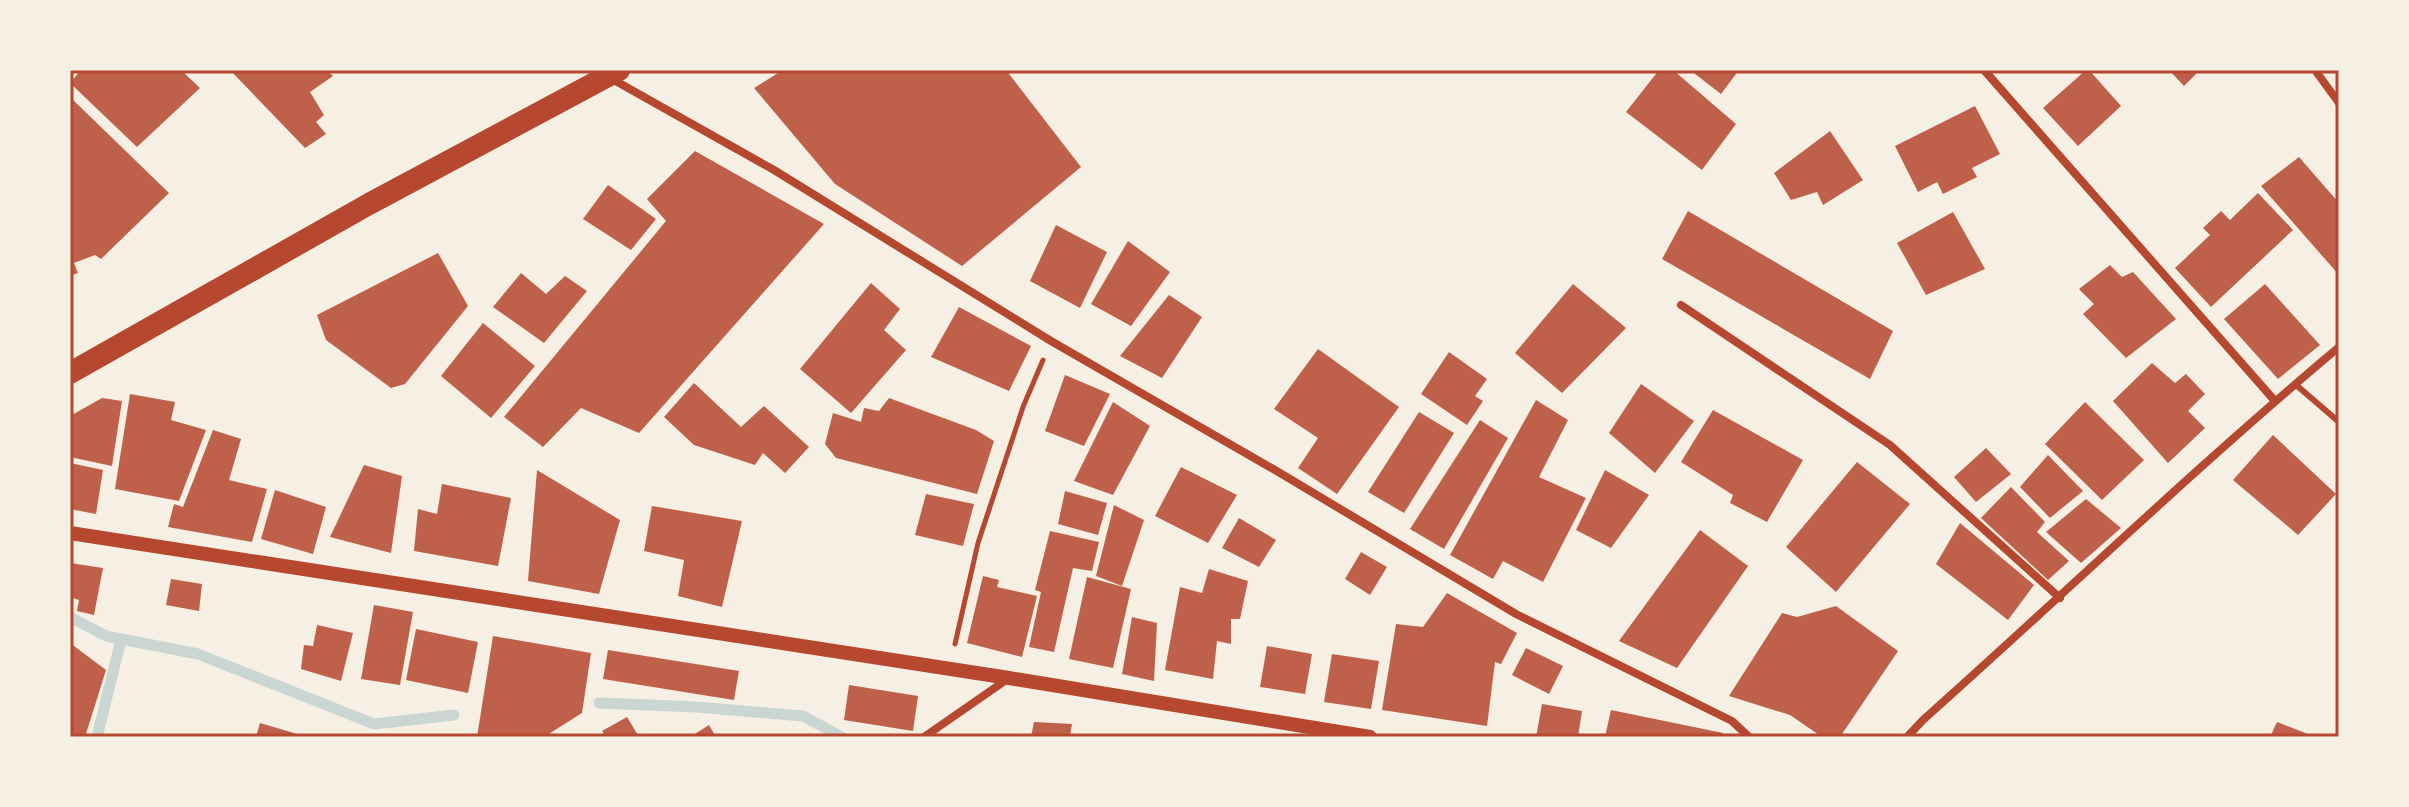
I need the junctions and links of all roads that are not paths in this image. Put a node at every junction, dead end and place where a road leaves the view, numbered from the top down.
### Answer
1 (1984, 70) edge
2 (2315, 70) edge
3 (608, 72) edge
4 (2339, 103) edge
5 (1681, 305) dead end
6 (2339, 347) edge
7 (70, 373) edge
8 (2295, 384) junction
9 (2275, 401) junction
10 (2339, 422) edge
11 (70, 533) edge
12 (2060, 598) junction
13 (1009, 678) junction
14 (924, 737) edge
15 (1370, 737) edge
16 (1749, 737) edge
17 (1907, 737) edge

1 - 9 street
2 - 4 street
3 - 7 highway
3 - 16 street
5 - 12 street
6 - 8 street
8 - 9 street
8 - 10 lane
9 - 12 street
11 - 13 street
12 - 17 street
13 - 14 street
13 - 15 street

